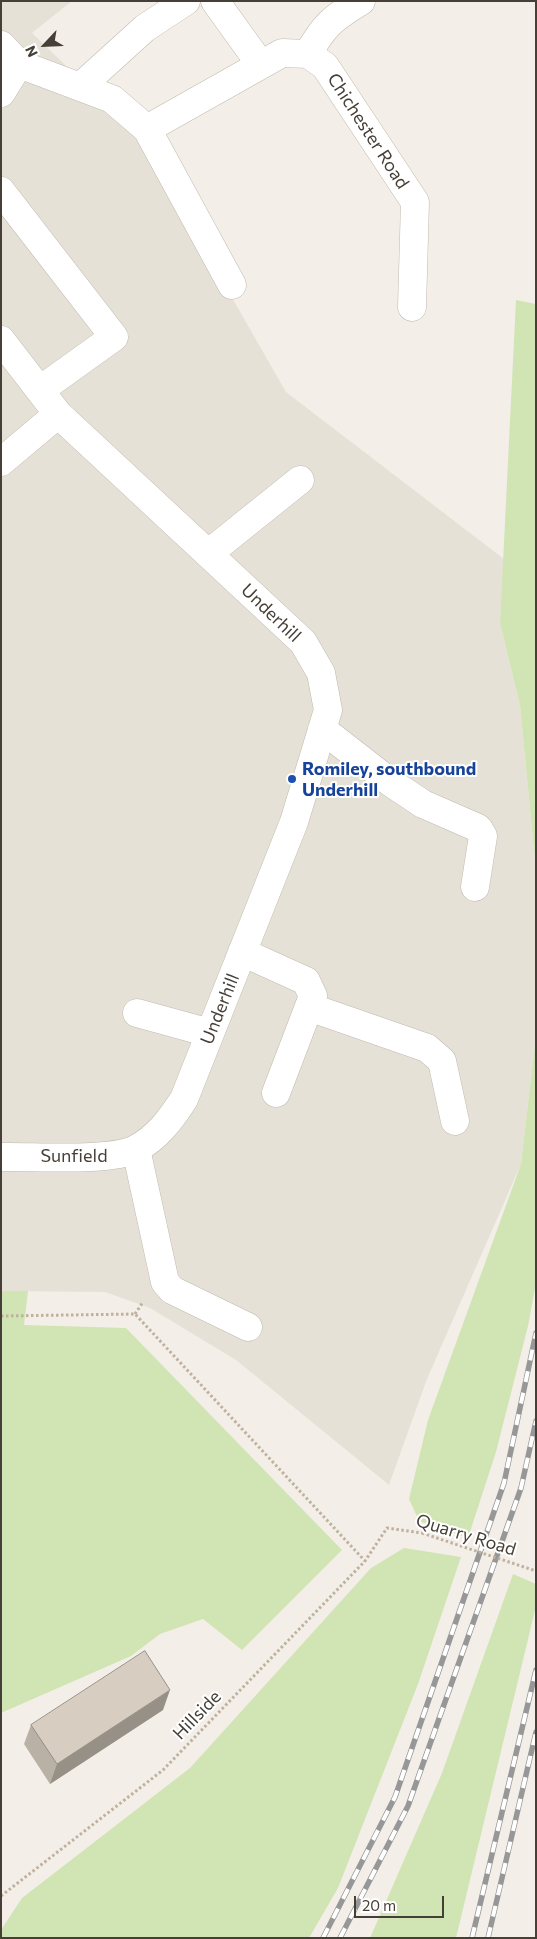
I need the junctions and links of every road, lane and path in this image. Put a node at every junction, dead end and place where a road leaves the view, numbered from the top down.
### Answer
1 (186, 1) edge
2 (215, 1) edge
3 (361, 1) edge
4 (10, 54) edge
5 (308, 54) junction
6 (261, 65) junction
7 (81, 86) junction
8 (1, 93) edge
9 (147, 129) junction
10 (1, 191) edge
11 (232, 285) dead end
12 (412, 307) dead end
13 (1, 340) edge
14 (40, 390) junction
15 (58, 414) junction
16 (1, 462) edge
17 (300, 480) dead end
18 (209, 553) junction
19 (322, 728) junction
20 (475, 887) dead end
21 (242, 952) junction
22 (309, 1007) junction
23 (137, 1013) dead end
24 (210, 1033) junction
25 (276, 1093) dead end
26 (184, 1099) joint
27 (455, 1121) dead end
28 (136, 1148) junction
29 (1, 1157) edge
30 (1, 1316) edge
31 (248, 1327) dead end
32 (387, 1528) joint
33 (365, 1561) junction
34 (536, 1571) edge
35 (1, 1896) edge

1 - 7 street
2 - 6 street
3 - 5 street
4 - 7 street
4 - 8 street
5 - 6 street
5 - 12 street, Chichester Road
6 - 9 street
7 - 9 street
9 - 11 street
10 - 14 street
13 - 14 street, Underhill
14 - 15 street, Underhill
15 - 16 street
15 - 18 street, Underhill
17 - 18 street
18 - 19 street, Underhill
19 - 20 street
19 - 21 street, Underhill
21 - 22 street
21 - 24 street, Underhill
22 - 25 street
22 - 27 street
23 - 24 street
24 - 26 street, Underhill
26 - 28 street, Sunfield
28 - 29 street, Sunfield
28 - 31 street
30 - 33 path
32 - 33 path, Hillside
32 - 34 path, Quarry Road, bridge
33 - 35 path, Hillside

